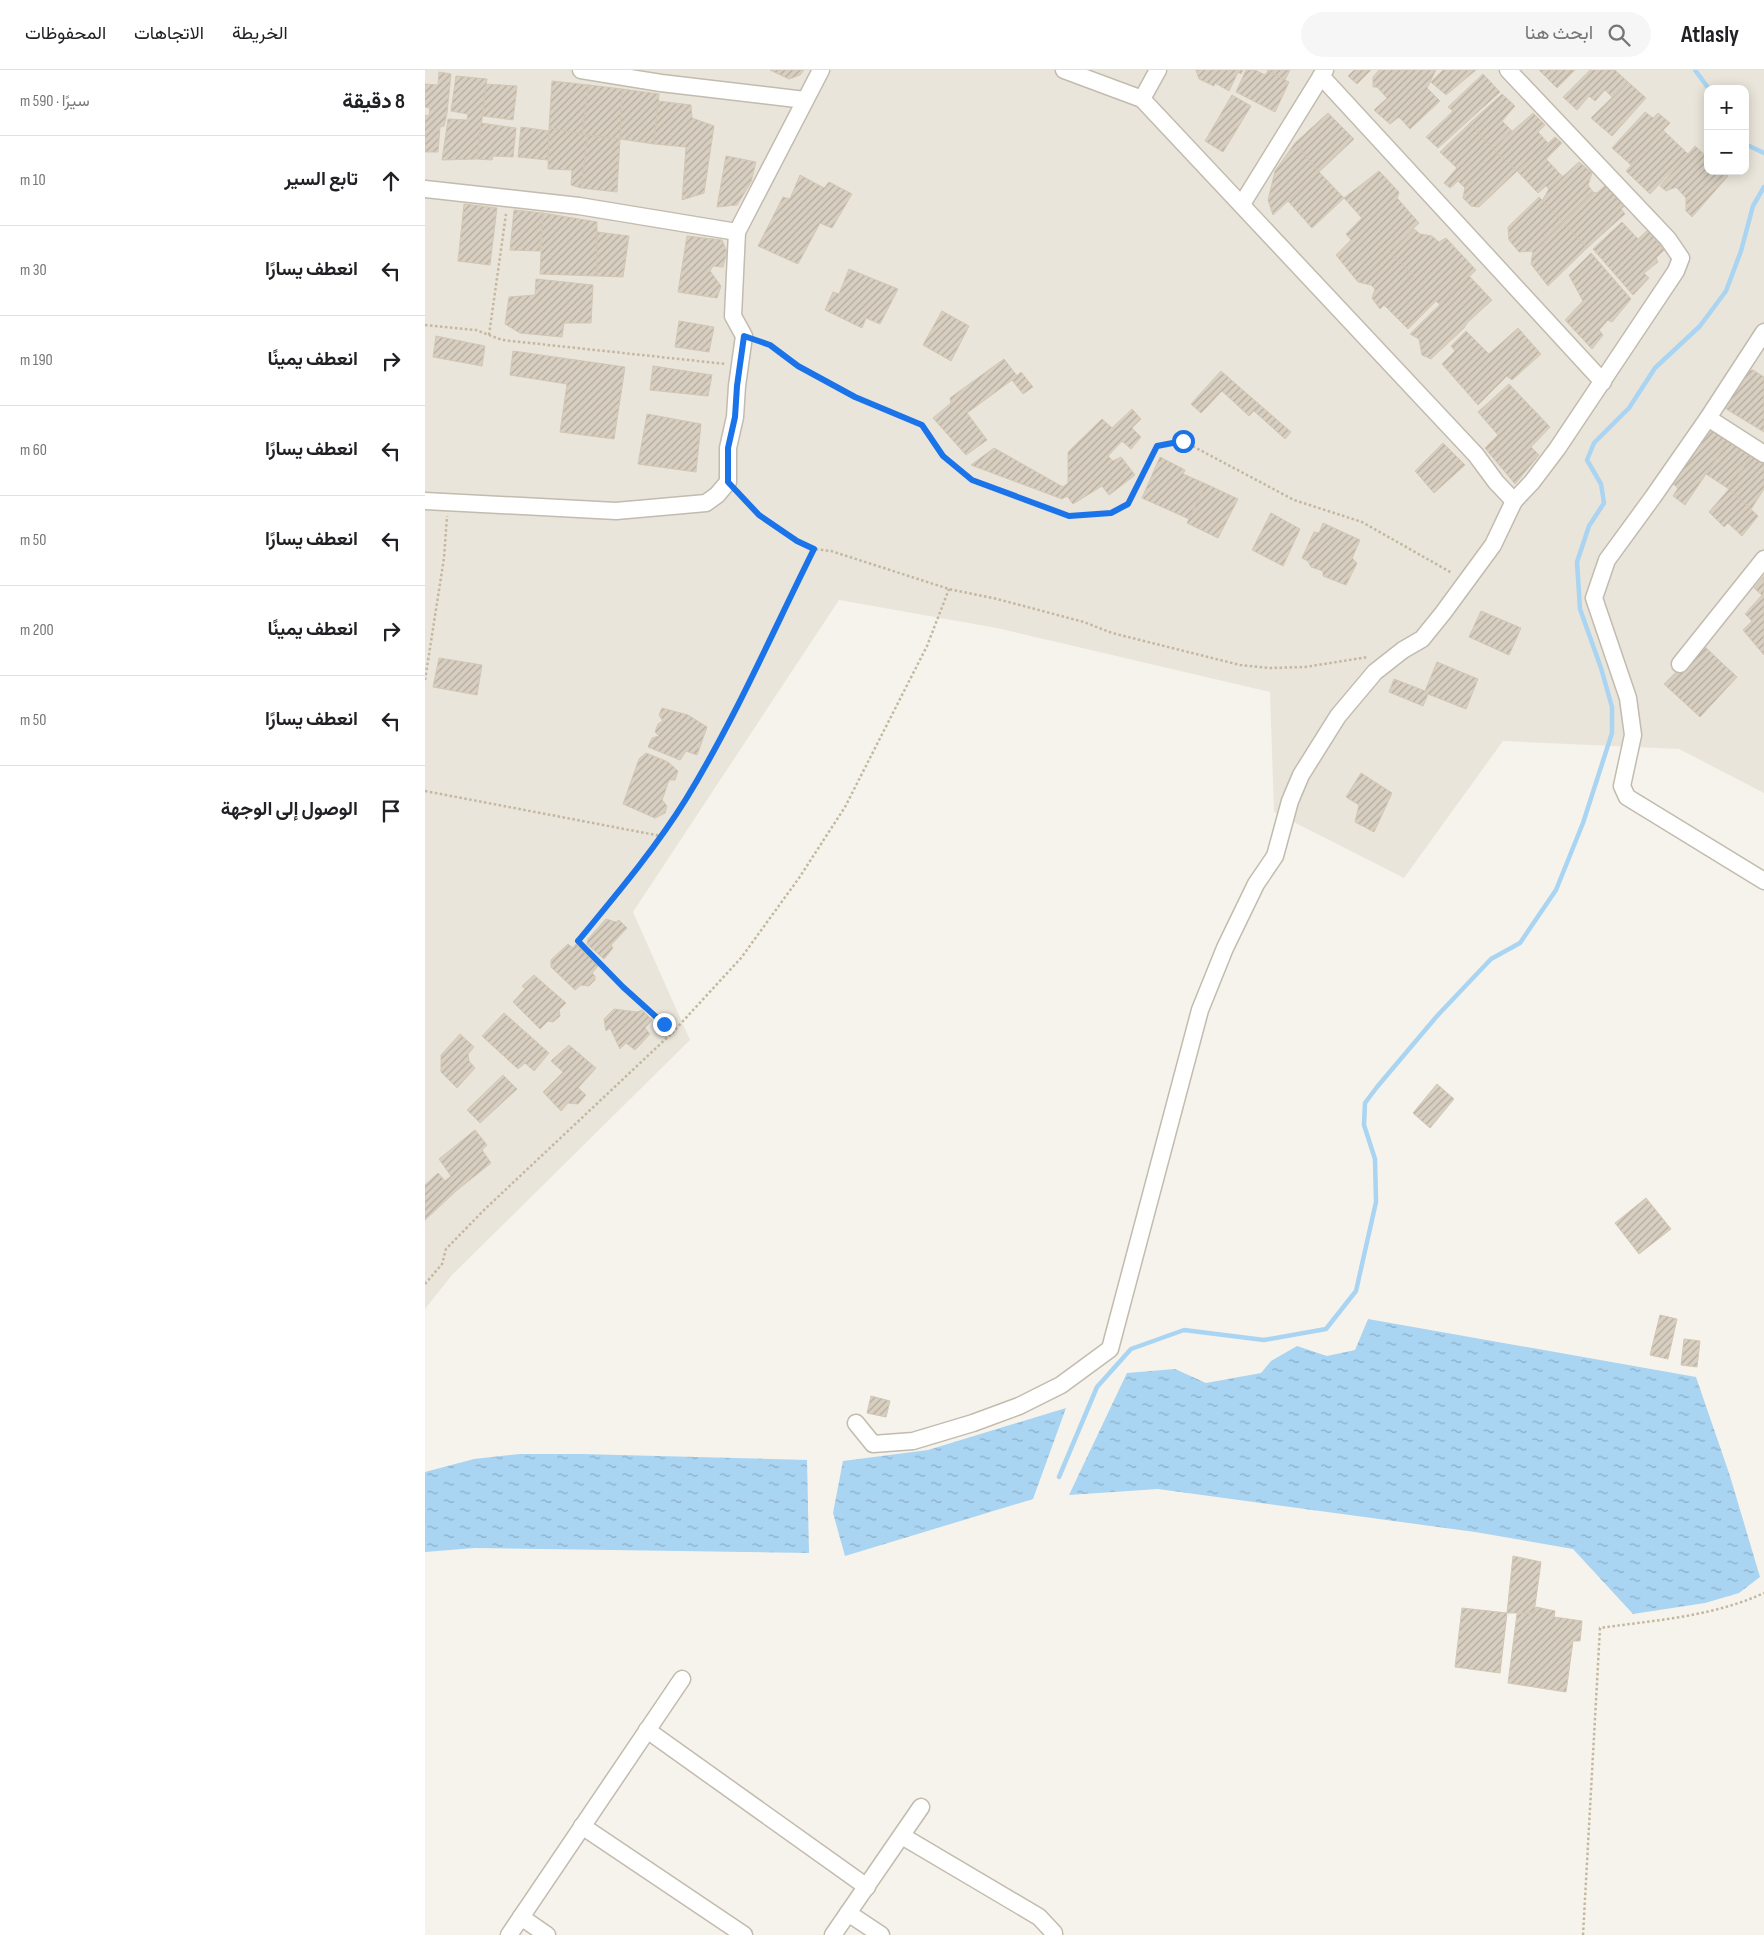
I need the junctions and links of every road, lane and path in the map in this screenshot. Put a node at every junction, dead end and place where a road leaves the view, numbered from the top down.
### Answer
1 (581, 70) edge
2 (821, 70) edge
3 (1064, 70) edge
4 (1158, 70) edge
5 (1508, 70) edge
6 (1323, 73) edge
7 (664, 76) edge
8 (1142, 99) junction
9 (805, 100) junction
10 (425, 189) edge
11 (509, 198) junction
12 (1242, 204) junction
13 (737, 232) junction
14 (425, 325) edge
15 (1764, 332) edge
16 (489, 335) junction
17 (744, 336) junction
18 (740, 366) junction
19 (1603, 382) junction
20 (1708, 418) junction
21 (1764, 454) edge
22 (728, 482) junction
23 (425, 501) edge
24 (1514, 501) junction
25 (448, 502) junction
26 (814, 549) junction
27 (1764, 559) edge
28 (1465, 581) junction
29 (949, 589) junction
30 (1371, 657) dead end
31 (1680, 664) dead end
32 (425, 680) edge
33 (425, 791) edge
34 (661, 836) junction
35 (1764, 881) edge
36 (672, 1033) junction
37 (425, 1284) edge
38 (856, 1423) dead end
39 (1764, 1593) edge
40 (681, 1679) dead end
41 (647, 1730) junction
42 (921, 1807) dead end
43 (582, 1826) junction
44 (902, 1836) junction
45 (867, 1886) junction
46 (848, 1913) junction
47 (521, 1917) junction
48 (509, 1935) edge
49 (547, 1935) edge
50 (744, 1935) edge
51 (833, 1935) edge
52 (881, 1935) edge
53 (1054, 1935) edge
54 (1583, 1935) edge

1 - 7 street
2 - 9 street
3 - 8 street
4 - 8 street
5 - 19 street
6 - 12 street
6 - 19 street
7 - 9 street
8 - 12 street
9 - 13 street
10 - 11 street
11 - 13 street
11 - 16 path
12 - 24 street
13 - 17 street
14 - 16 path
15 - 20 street
16 - 18 path
17 - 18 street
17 - 28 path
18 - 22 street
19 - 24 street
20 - 21 street
20 - 35 street
22 - 25 street
22 - 26 path
23 - 25 street
24 - 28 street
25 - 32 path
26 - 29 path
26 - 34 path
27 - 31 street
28 - 38 street
29 - 30 path
29 - 36 path
33 - 34 path
34 - 36 path
36 - 37 path
39 - 54 path
40 - 41 street
41 - 43 street
41 - 45 street
42 - 44 street
43 - 47 street
43 - 50 street
44 - 45 street
44 - 53 street
45 - 46 street
46 - 51 street
46 - 52 street
47 - 48 street
47 - 49 street

